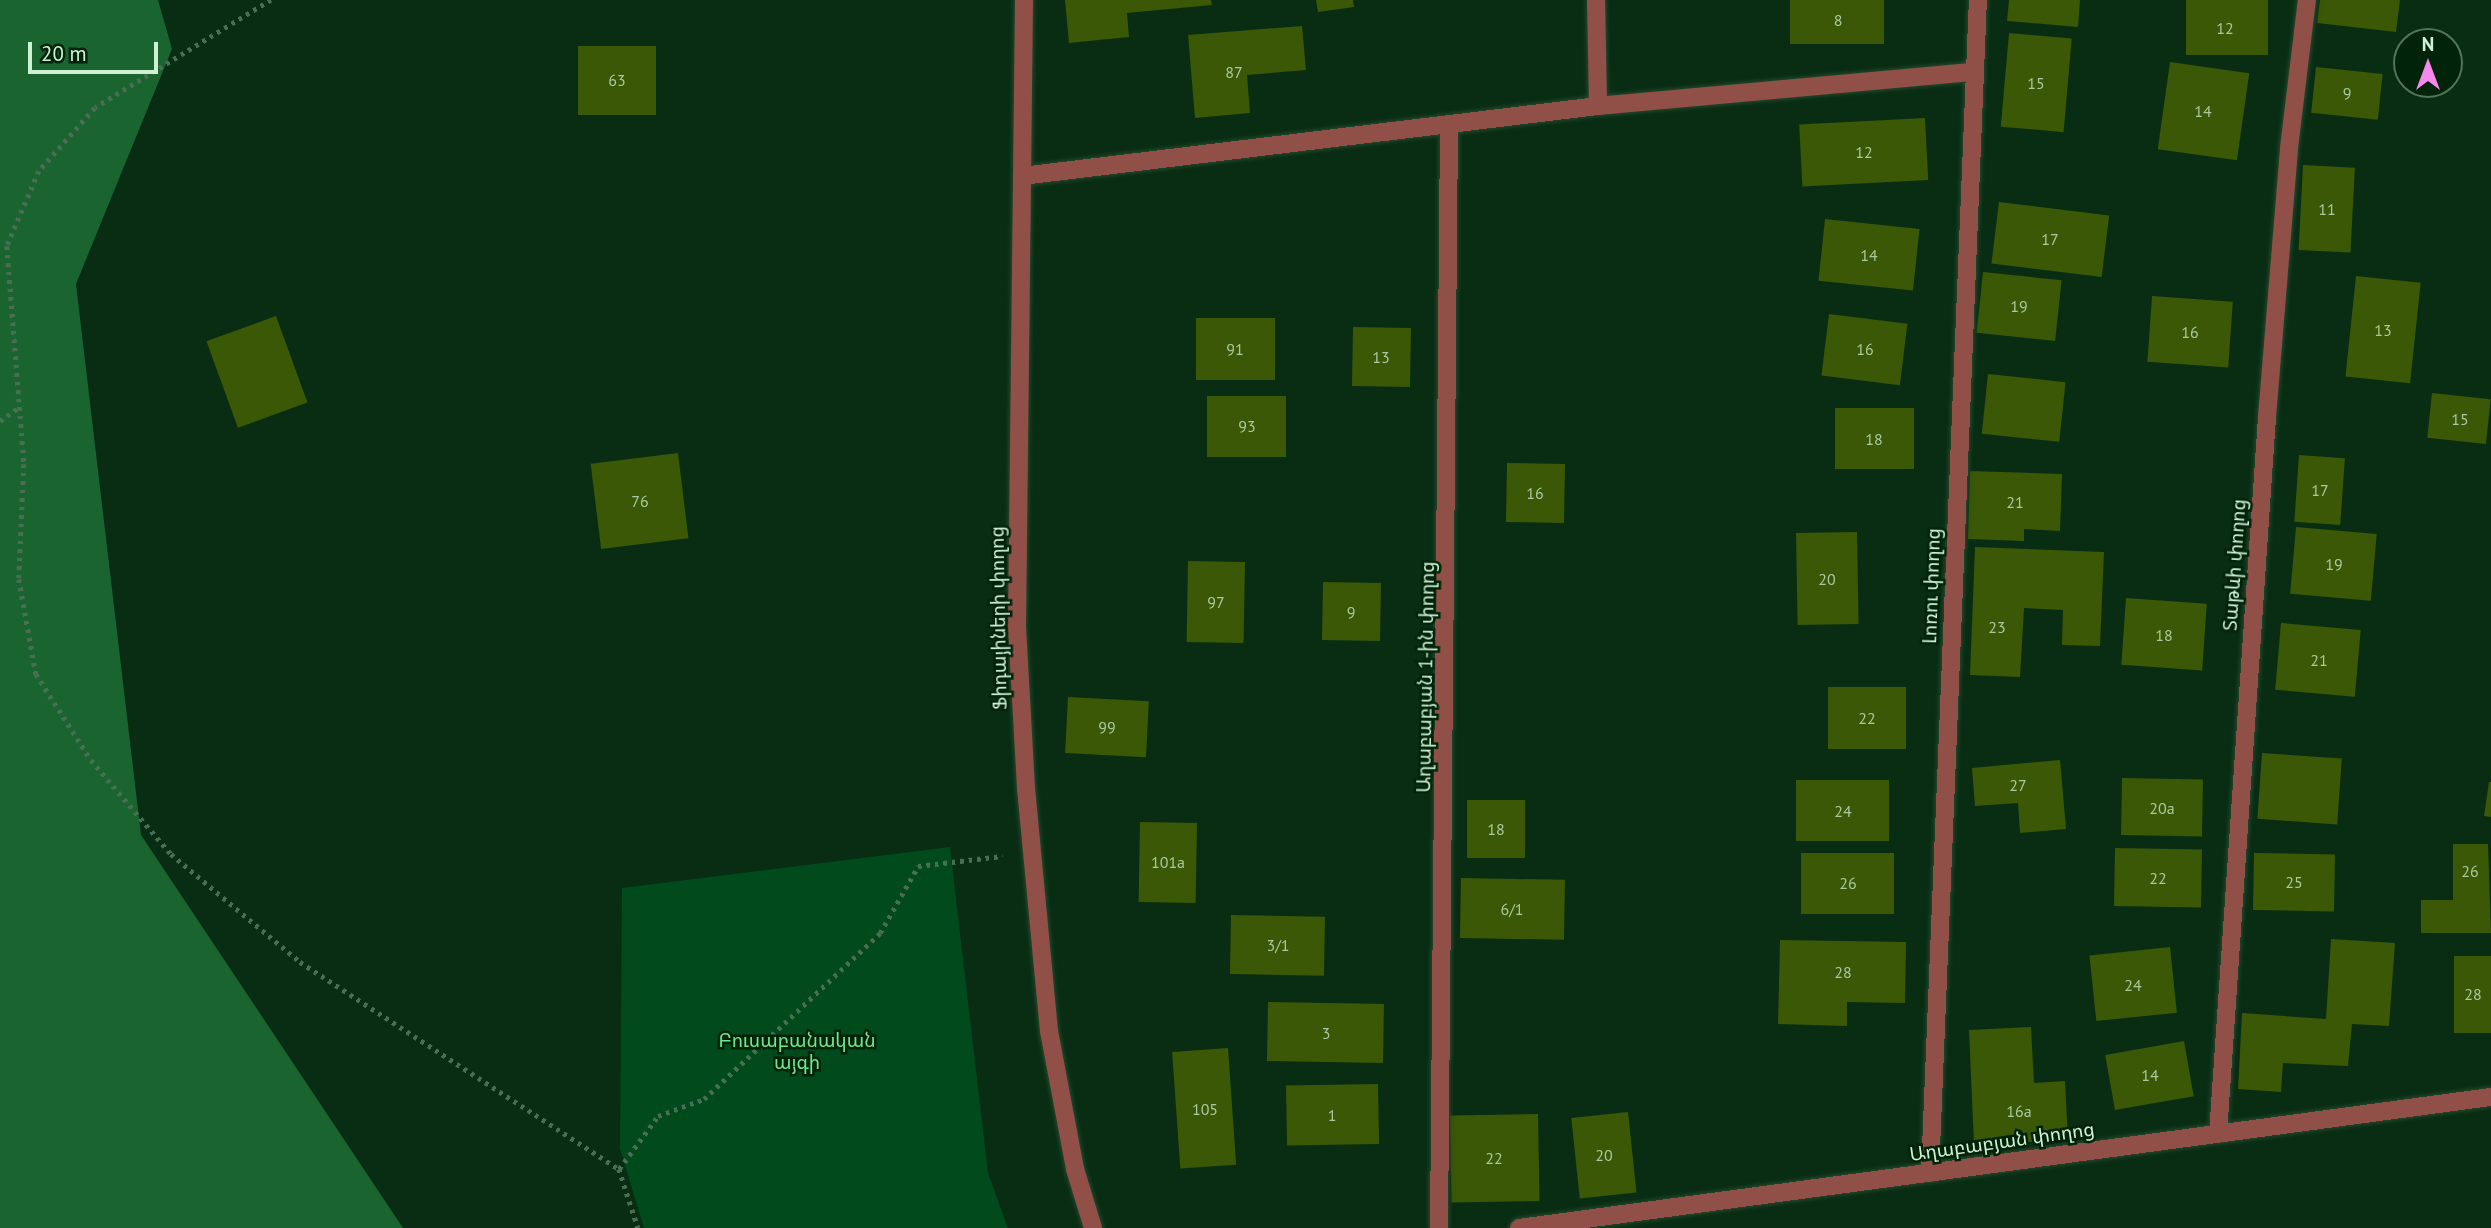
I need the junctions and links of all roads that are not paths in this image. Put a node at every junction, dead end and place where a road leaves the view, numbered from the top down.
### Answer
1 (1024, 0) edge
2 (1596, 0) edge
3 (1978, 0) edge
4 (2307, 0) edge
5 (1973, 72) junction
6 (1598, 106) junction
7 (1449, 125) junction
8 (1022, 176) junction
9 (2491, 1097) edge
10 (2218, 1134) junction
11 (1930, 1173) junction
12 (1093, 1228) edge
13 (1438, 1228) edge
14 (1519, 1228) edge

1 - 8 street, Ֆիդայիների փողոց
2 - 6 street
3 - 5 street, Լոռու փողոց
4 - 10 street, Տաթևի փողոց
5 - 6 street
5 - 11 street, Լոռու փողոց
6 - 7 street
7 - 8 street
7 - 13 street, Աղաբաբյան 1-ին փողոց
8 - 12 street, Ֆիդայիների փողոց
9 - 10 street, Աղաբաբյան փողոց
10 - 11 street, Աղաբաբյան փողոց
11 - 14 street, Աղաբաբյան փողոց

